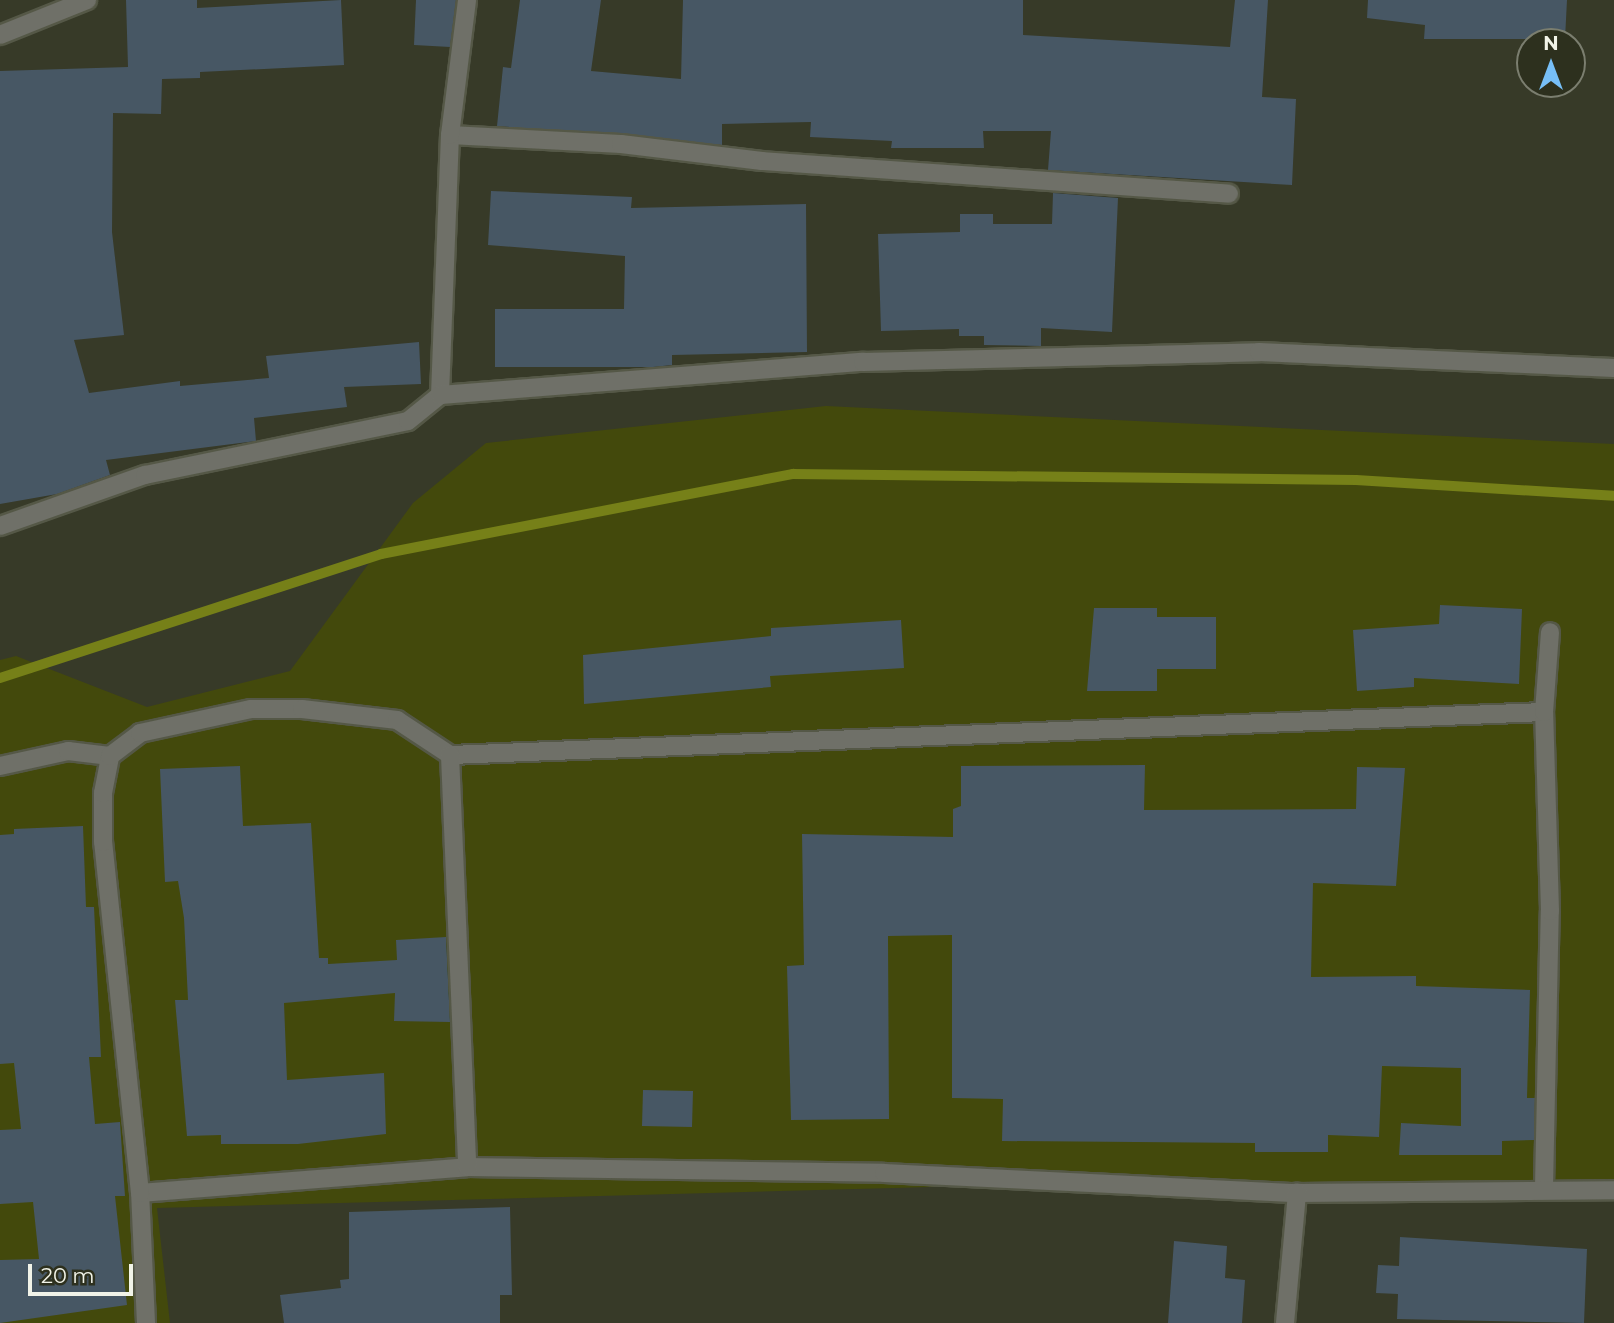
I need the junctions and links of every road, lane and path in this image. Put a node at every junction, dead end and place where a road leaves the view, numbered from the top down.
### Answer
1 (87, 0) edge
2 (467, 0) edge
3 (0, 35) edge
4 (450, 135) junction
5 (1229, 194) dead end
6 (1614, 368) edge
7 (440, 395) junction
8 (0, 526) edge
9 (1550, 632) dead end
10 (1544, 712) junction
11 (450, 755) junction
12 (110, 756) junction
13 (0, 766) edge
14 (467, 1167) junction
15 (1544, 1187) junction
16 (1614, 1190) edge
17 (140, 1193) junction
18 (1297, 1193) junction
19 (146, 1323) edge
20 (1285, 1323) edge

1 - 3 street
2 - 4 street
4 - 5 street
4 - 7 street
6 - 7 street
7 - 8 street
9 - 10 street
10 - 11 street
10 - 15 street
11 - 12 street
11 - 14 street
12 - 13 street
12 - 17 street
14 - 17 street
14 - 18 street
15 - 16 street
15 - 18 street
17 - 19 street
18 - 20 street

